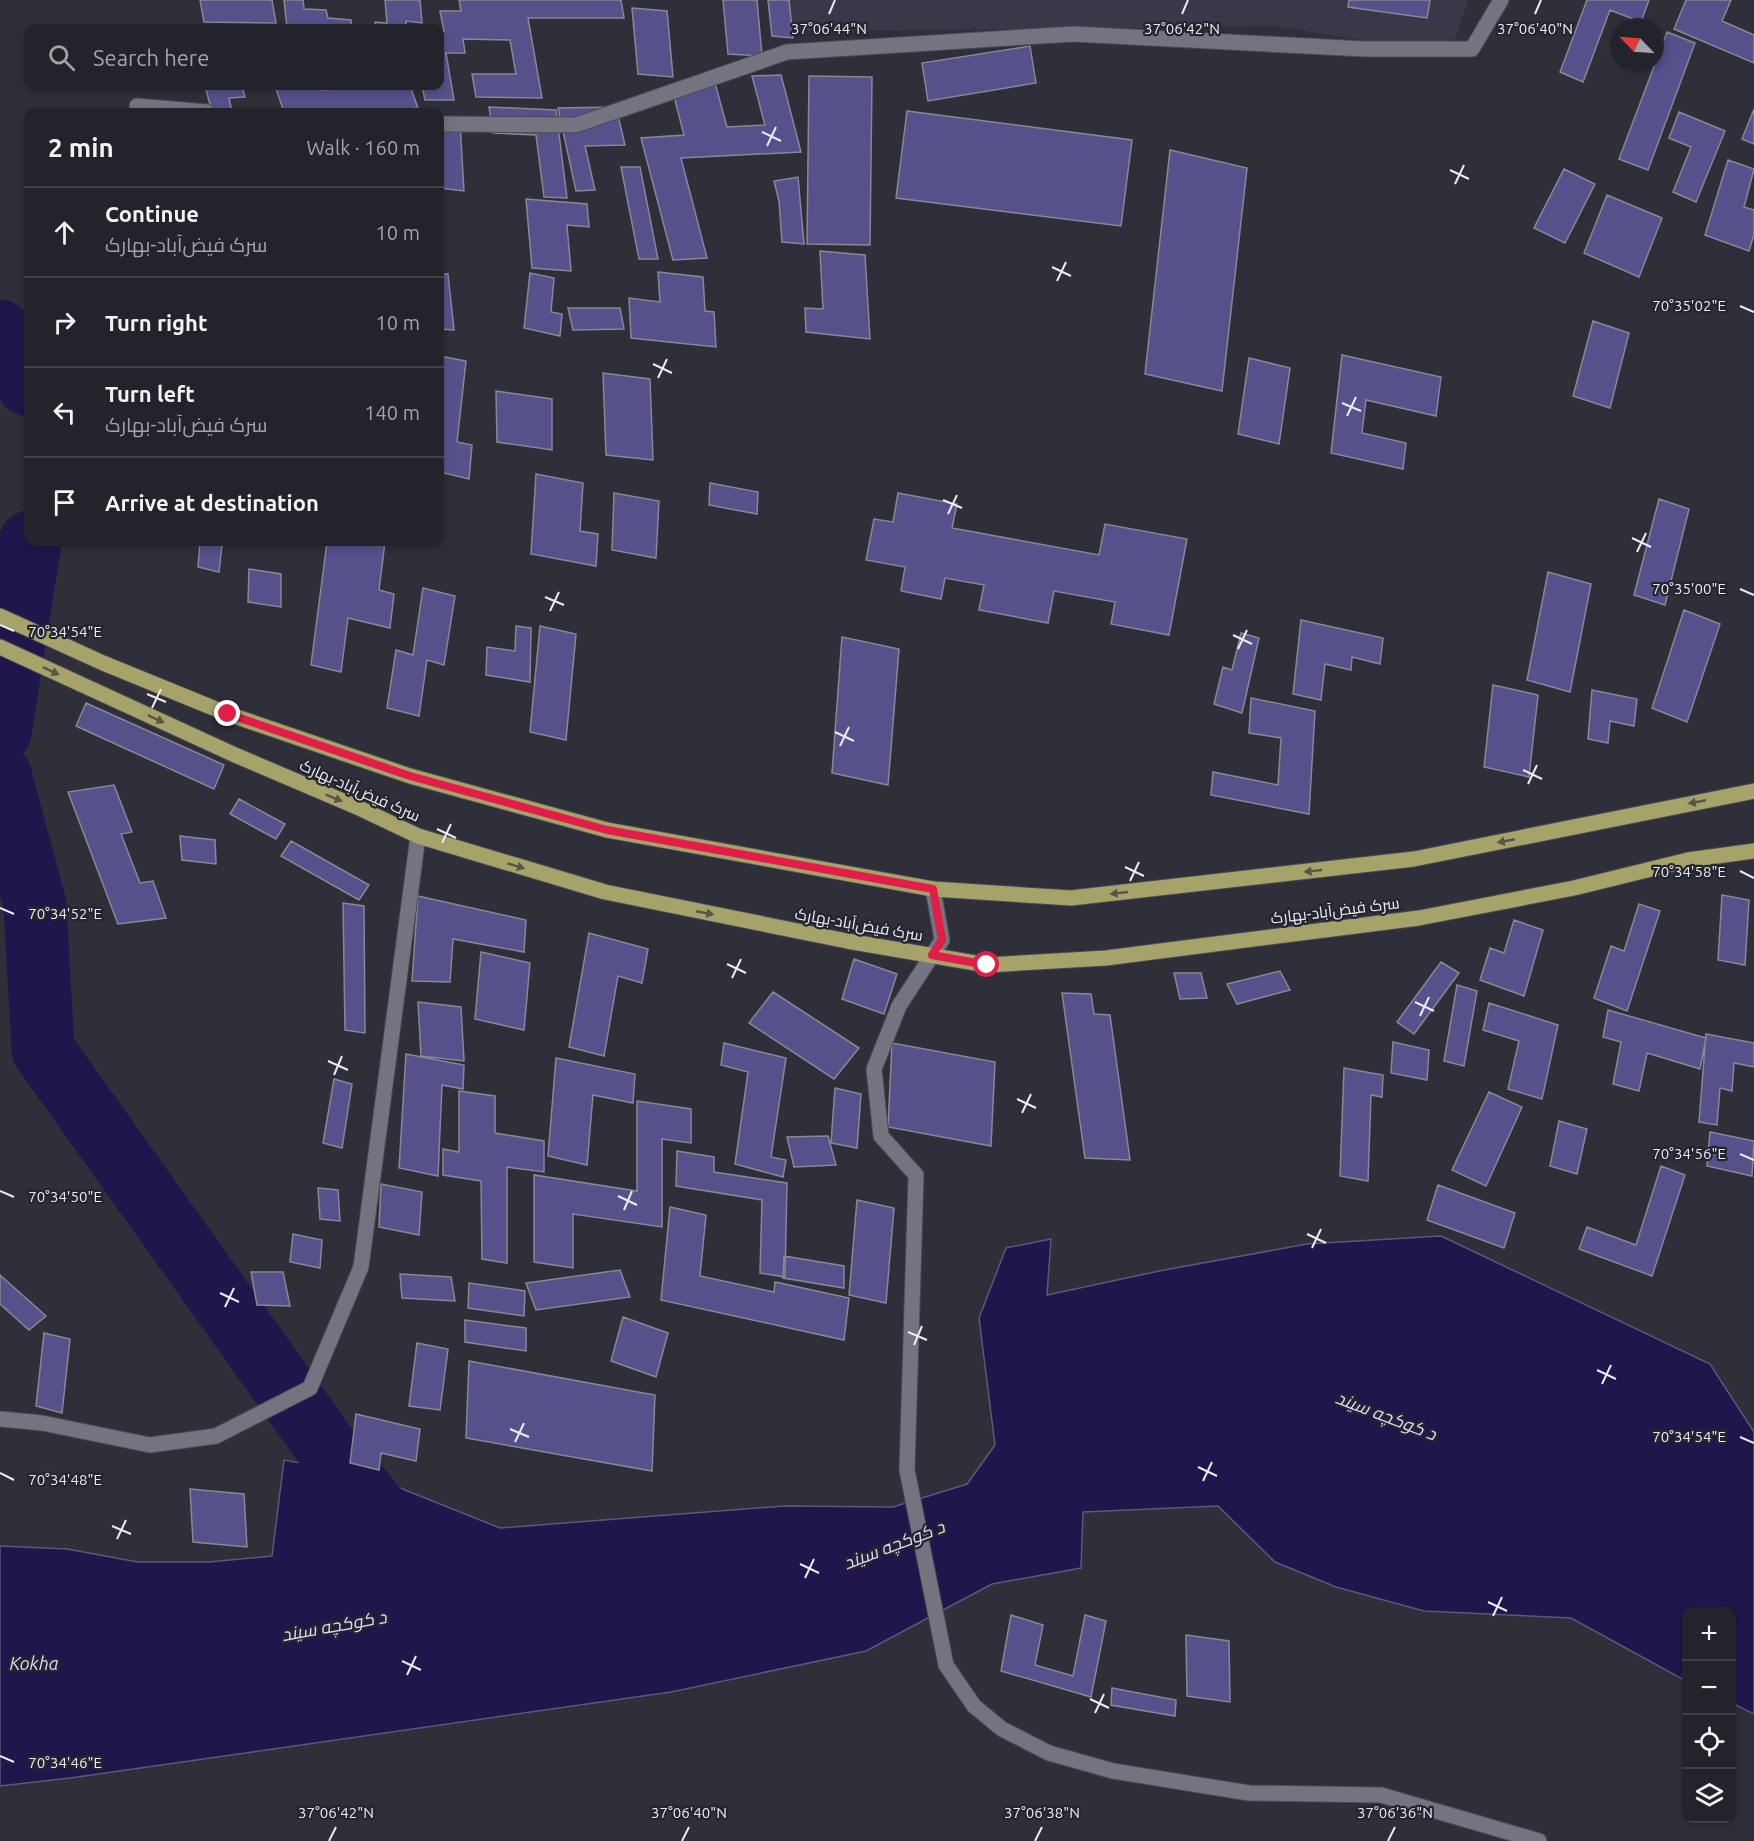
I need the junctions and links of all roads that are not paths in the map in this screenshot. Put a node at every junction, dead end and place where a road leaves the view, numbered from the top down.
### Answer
1 (1501, 0) edge
2 (137, 106) dead end
3 (160, 108) edge
4 (444, 124) edge
5 (0, 616) edge
6 (0, 647) edge
7 (1754, 790) edge
8 (418, 836) junction
9 (1754, 851) edge
10 (933, 889) junction
11 (932, 955) junction
12 (0, 1419) edge
13 (1539, 1841) edge

1 - 4 street
2 - 3 street
5 - 10 main road, سرک فیض‌آباد-بهارک
6 -> 8 main road, سرک فیض‌آباد-بهارک
7 -> 10 main road, سرک فیض‌آباد-بهارک
8 -> 11 main road, سرک فیض‌آباد-بهارک
8 - 12 street
9 - 11 main road, سرک فیض‌آباد-بهارک
10 - 11 street
11 - 13 street

